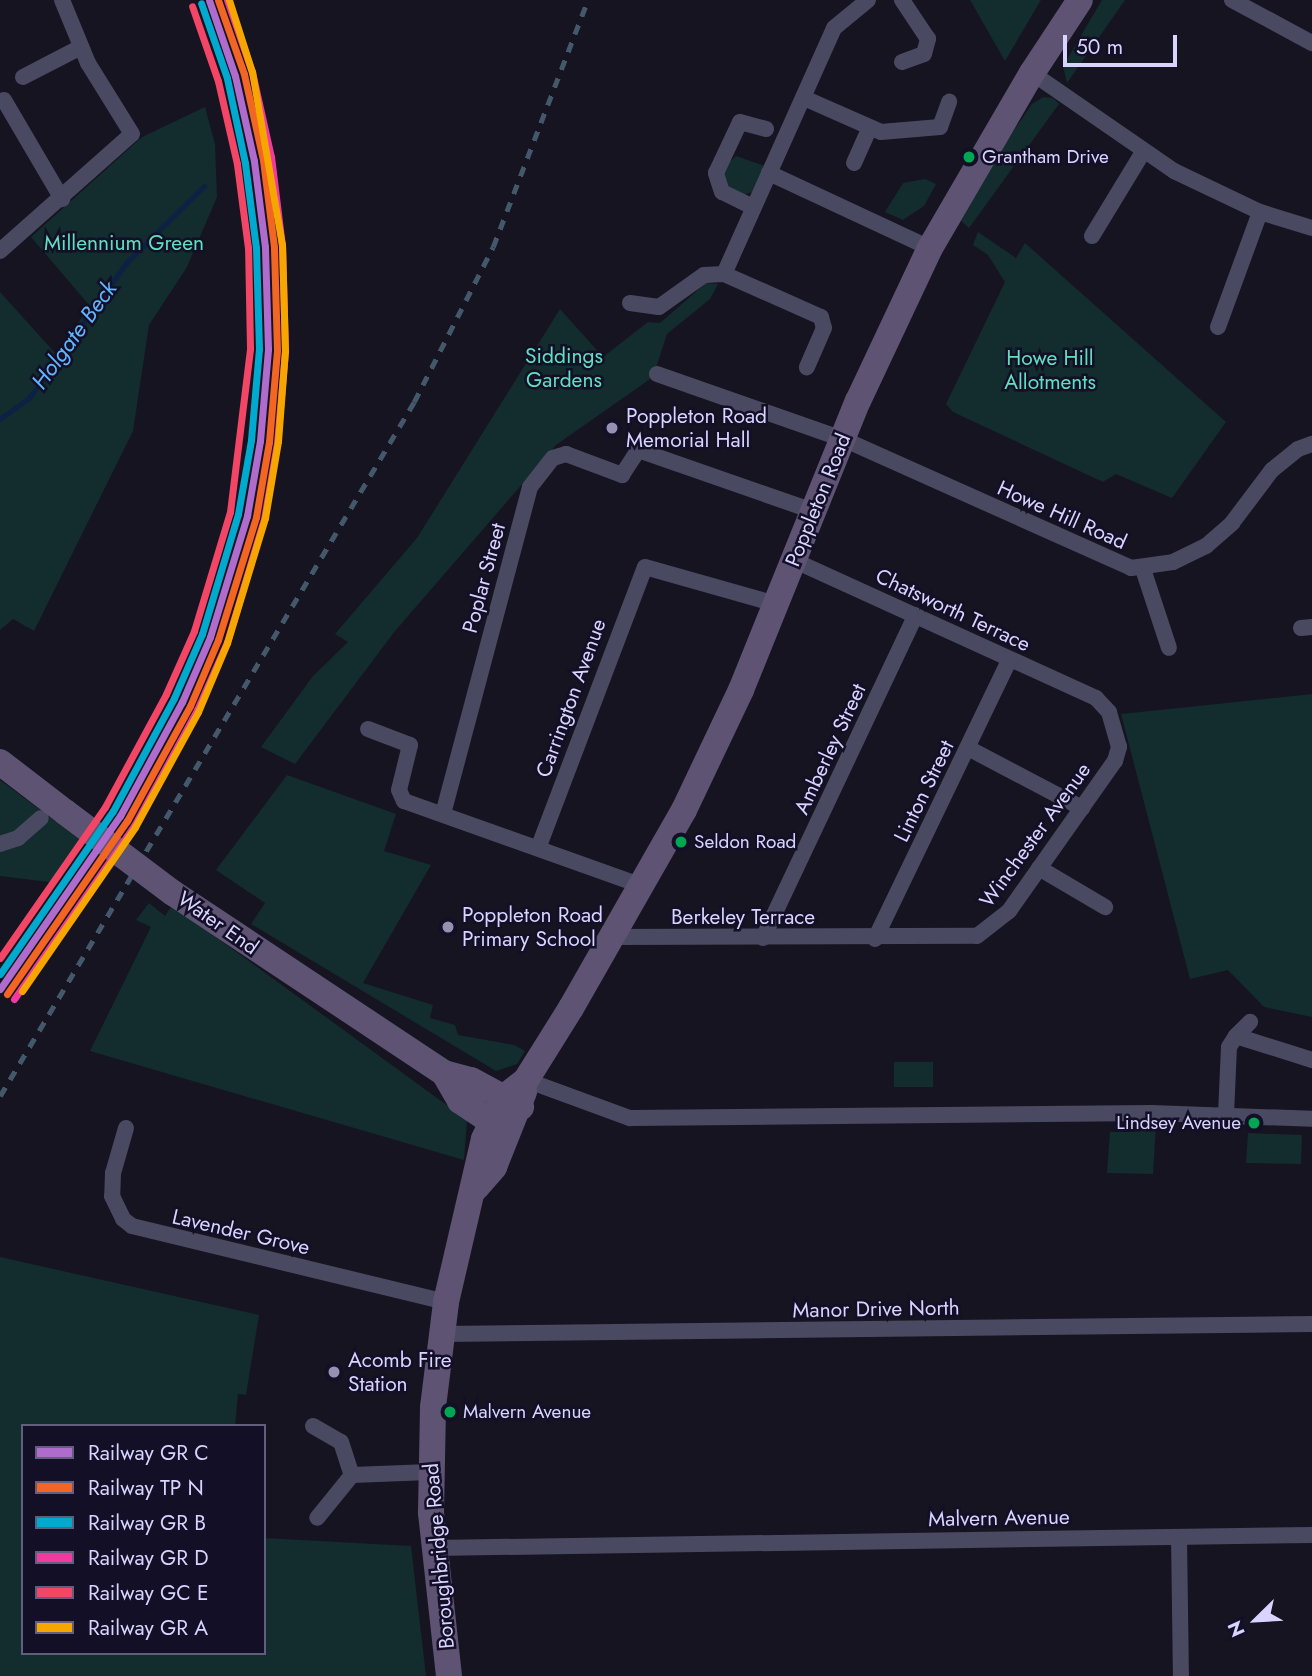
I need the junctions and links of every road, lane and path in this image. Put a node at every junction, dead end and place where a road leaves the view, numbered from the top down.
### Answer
1 (62, 0) edge
2 (868, 0) edge
3 (902, 0) edge
4 (1080, 0) edge
5 (1232, 0) edge
6 (1312, 43) edge
7 (81, 47) junction
8 (902, 62) dead end
9 (1031, 73) junction
10 (23, 77) dead end
11 (804, 98) junction
12 (4, 100) dead end
13 (949, 102) dead end
14 (766, 129) dead end
15 (869, 130) junction
16 (1143, 152) junction
17 (854, 163) dead end
18 (769, 173) junction
19 (62, 200) junction
20 (753, 207) junction
21 (1260, 212) junction
22 (1312, 228) edge
23 (1092, 236) dead end
24 (930, 248) junction
25 (0, 251) edge
26 (724, 274) junction
27 (630, 303) dead end
28 (1218, 327) dead end
29 (807, 367) dead end
30 (657, 374) dead end
31 (843, 439) junction
32 (1312, 444) edge
33 (813, 511) junction
34 (793, 560) junction
35 (1143, 569) junction
36 (776, 604) junction
37 (916, 615) junction
38 (1169, 648) dead end
39 (1009, 660) junction
40 (1096, 698) joint
41 (368, 729) dead end
42 (968, 748) junction
43 (0, 762) edge
44 (1082, 808) junction
45 (443, 814) junction
46 (53, 815) junction
47 (0, 844) edge
48 (539, 846) junction
49 (1039, 868) junction
50 (640, 885) junction
51 (1105, 907) dead end
52 (611, 937) junction
53 (762, 938) junction
54 (875, 939) junction
55 (571, 1009) joint
56 (1250, 1022) dead end
57 (1236, 1036) junction
58 (1312, 1060) edge
59 (444, 1073) junction
60 (526, 1080) junction
61 (512, 1103) junction
62 (1226, 1115) junction
63 (1312, 1119) edge
64 (126, 1128) dead end
65 (500, 1128) junction
66 (446, 1302) junction
67 (1312, 1324) edge
68 (440, 1334) junction
69 (313, 1426) dead end
70 (430, 1472) junction
71 (352, 1475) junction
72 (317, 1517) dead end
73 (1312, 1535) edge
74 (1179, 1537) junction
75 (434, 1548) junction
76 (449, 1676) edge
77 (1181, 1676) edge

1 - 7 street
2 - 11 street
3 - 8 street
4 - 9 main road, Poppleton Road
5 - 6 street
7 - 10 street
7 - 19 street
9 - 16 street
9 - 24 main road, Poppleton Road
11 - 15 street
11 - 18 street
12 - 19 street
13 - 15 street
14 - 20 street
15 - 17 street
16 - 21 street
16 - 23 street
18 - 20 street
18 - 24 street
19 - 25 street
20 - 26 street
21 - 22 street
21 - 28 street
24 - 31 main road, Poppleton Road
26 - 27 street
26 - 29 street
30 - 31 street, Howe Hill Road
31 - 33 main road, Poppleton Road
31 - 35 street, Howe Hill Road
32 - 35 street, Howe Hill Road
33 - 34 main road, Poppleton Road
33 - 45 street, Poplar Street
34 - 36 main road, Poppleton Road
34 - 37 street, Chatsworth Terrace
35 - 38 street
36 - 48 street, Carrington Avenue
36 - 50 main road, Poppleton Road
37 - 39 street, Chatsworth Terrace
37 - 53 street, Amberley Street
39 - 40 street, Chatsworth Terrace
39 - 42 street, Linton Street
40 - 44 street, Winchester Avenue
41 - 45 street
42 - 44 street
42 - 54 street, Linton Street
43 - 46 main road, Water End
44 - 49 street, Winchester Avenue
45 - 48 street
46 - 47 street
46 - 59 main road, Water End, bridge
48 - 50 street
49 - 51 street
49 - 54 street, Winchester Avenue
50 - 52 main road, Poppleton Road
52 - 53 street, Berkeley Terrace
52 - 55 main road, Poppleton Road
53 - 54 street, Berkeley Terrace
55 - 60 main road, Boroughbridge Road
56 - 57 street
57 - 58 street
57 - 62 street
59 - 61 main road, Water End
59 - 65 main road, Water End
60 - 61 main road, Boroughbridge Road
60 - 62 street
61 - 65 main road, Boroughbridge Road
62 - 63 street
64 - 66 street, Lavender Grove
65 - 66 main road, Boroughbridge Road
66 - 68 main road, Boroughbridge Road
67 - 68 street, Manor Drive North
68 - 70 main road, Boroughbridge Road
69 - 71 street
70 - 71 street
70 - 75 main road, Boroughbridge Road
71 - 72 street
73 - 74 street, Malvern Avenue
74 - 75 street, Malvern Avenue
74 - 77 street
75 - 76 main road, Boroughbridge Road

